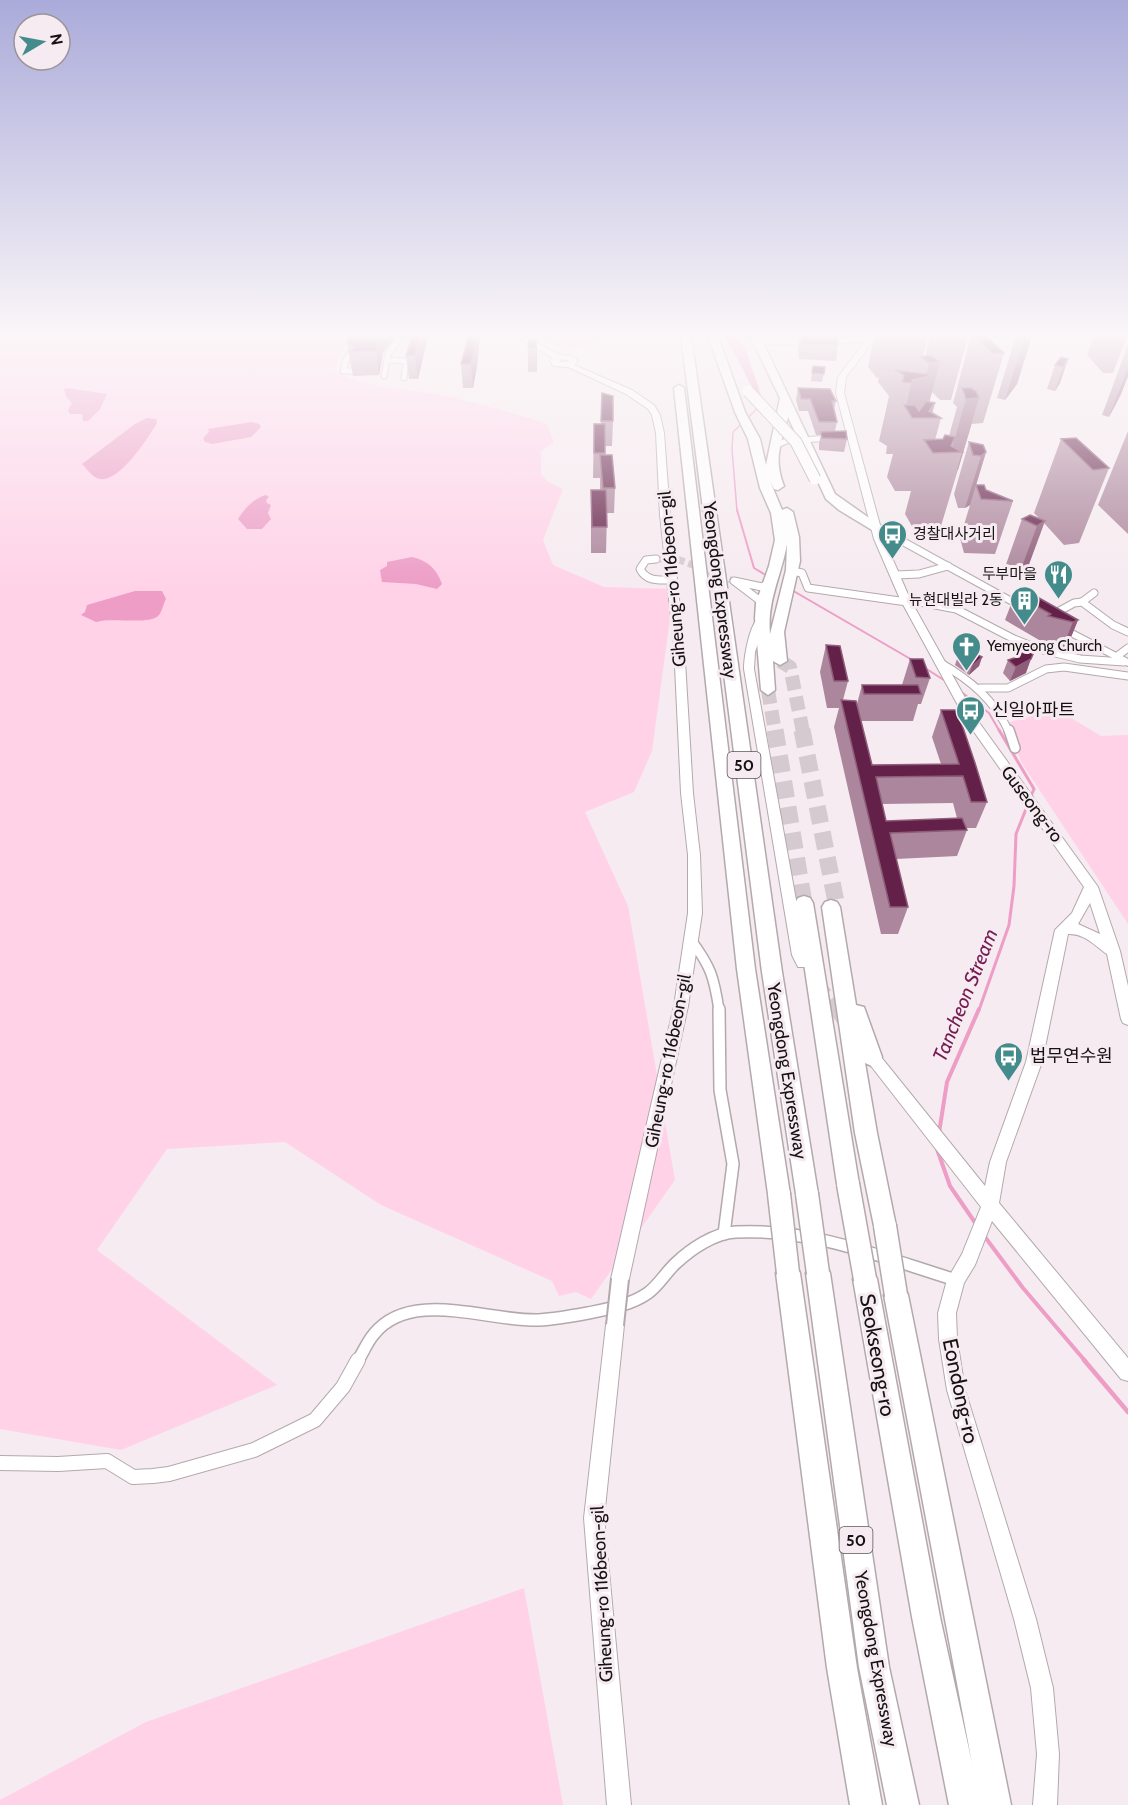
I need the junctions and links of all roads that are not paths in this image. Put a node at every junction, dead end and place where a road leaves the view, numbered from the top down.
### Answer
1 (657, 420) edge
2 (684, 420) edge
3 (697, 420) edge
4 (744, 420) edge
5 (776, 420) edge
6 (782, 420) edge
7 (795, 420) edge
8 (847, 420) edge
9 (779, 429) junction
10 (851, 438) junction
11 (754, 439) junction
12 (804, 439) junction
13 (773, 447) junction
14 (876, 527) junction
15 (656, 559) dead end
16 (948, 566) junction
17 (792, 575) junction
18 (896, 575) junction
19 (672, 580) junction
20 (1094, 593) dead end
21 (906, 600) junction
22 (764, 601) junction
23 (1082, 602) junction
24 (1041, 616) junction
25 (1128, 632) edge
26 (1128, 648) edge
27 (780, 661) tunnel mouth
28 (1123, 661) edge
29 (939, 662) junction
30 (1128, 676) edge
31 (980, 688) junction
32 (768, 690) tunnel mouth
33 (1015, 747) dead end
34 (1091, 887) junction
35 (804, 903) tunnel mouth
36 (1062, 930) junction
37 (691, 940) junction
38 (1113, 951) junction
39 (803, 963) dead end
40 (686, 976) junction
41 (714, 978) junction
42 (1128, 1019) edge
43 (872, 1057) joint
44 (986, 1212) junction
45 (724, 1234) junction
46 (956, 1280) junction
47 (1128, 1372) edge
48 (0, 1463) edge
49 (979, 1799) edge
50 (619, 1805) edge
51 (866, 1805) edge
52 (903, 1805) edge
53 (1045, 1805) edge

1 - 19 main road, Giheung-ro 116beon-gil
2 - 51 highway, Yeongdong Expressway / 50, bridge
3 - 52 highway, Yeongdong Expressway / 50, bridge
4 - 11 highway
5 - 14 highway, bridge
6 - 9 highway
7 - 12 highway
8 - 10 main road, Guseong-ro
9 - 11 highway
9 - 13 highway
10 - 12 street
10 - 14 main road, Guseong-ro
11 - 22 highway
12 - 13 street
12 - 14 highway
13 - 17 highway
14 - 16 main road
14 - 18 main road, Guseong-ro
15 - 19 street
16 - 18 street
16 - 24 main road
17 - 21 street
17 - 27 highway
18 - 21 main road, Guseong-ro
19 - 37 main road, Giheung-ro 116beon-gil
20 - 23 street
21 - 28 street
21 - 29 main road, Guseong-ro
22 - 32 highway
22 - 39 main road
23 - 24 street
23 - 25 street
24 - 28 main road
26 - 28 street
29 - 31 street
29 - 34 main road, Guseong-ro
30 - 31 street
31 - 33 street
34 - 36 main road, Eondong-ro
34 - 38 main road, Guseong-ro
35 - 49 highway, Seokseong-ro, bridge
36 - 38 main road
36 - 44 main road, Eondong-ro
37 - 40 main road, Giheung-ro 116beon-gil
37 - 41 street
38 - 42 main road, Guseong-ro
40 - 41 street
40 - 50 main road, Giheung-ro 116beon-gil, bridge
41 - 45 street
43 - 44 main road
43 - 49 highway, Seokseong-ro, bridge
44 - 46 main road, Eondong-ro
44 - 47 main road
45 - 46 street
45 - 48 street
46 - 53 main road, Eondong-ro

